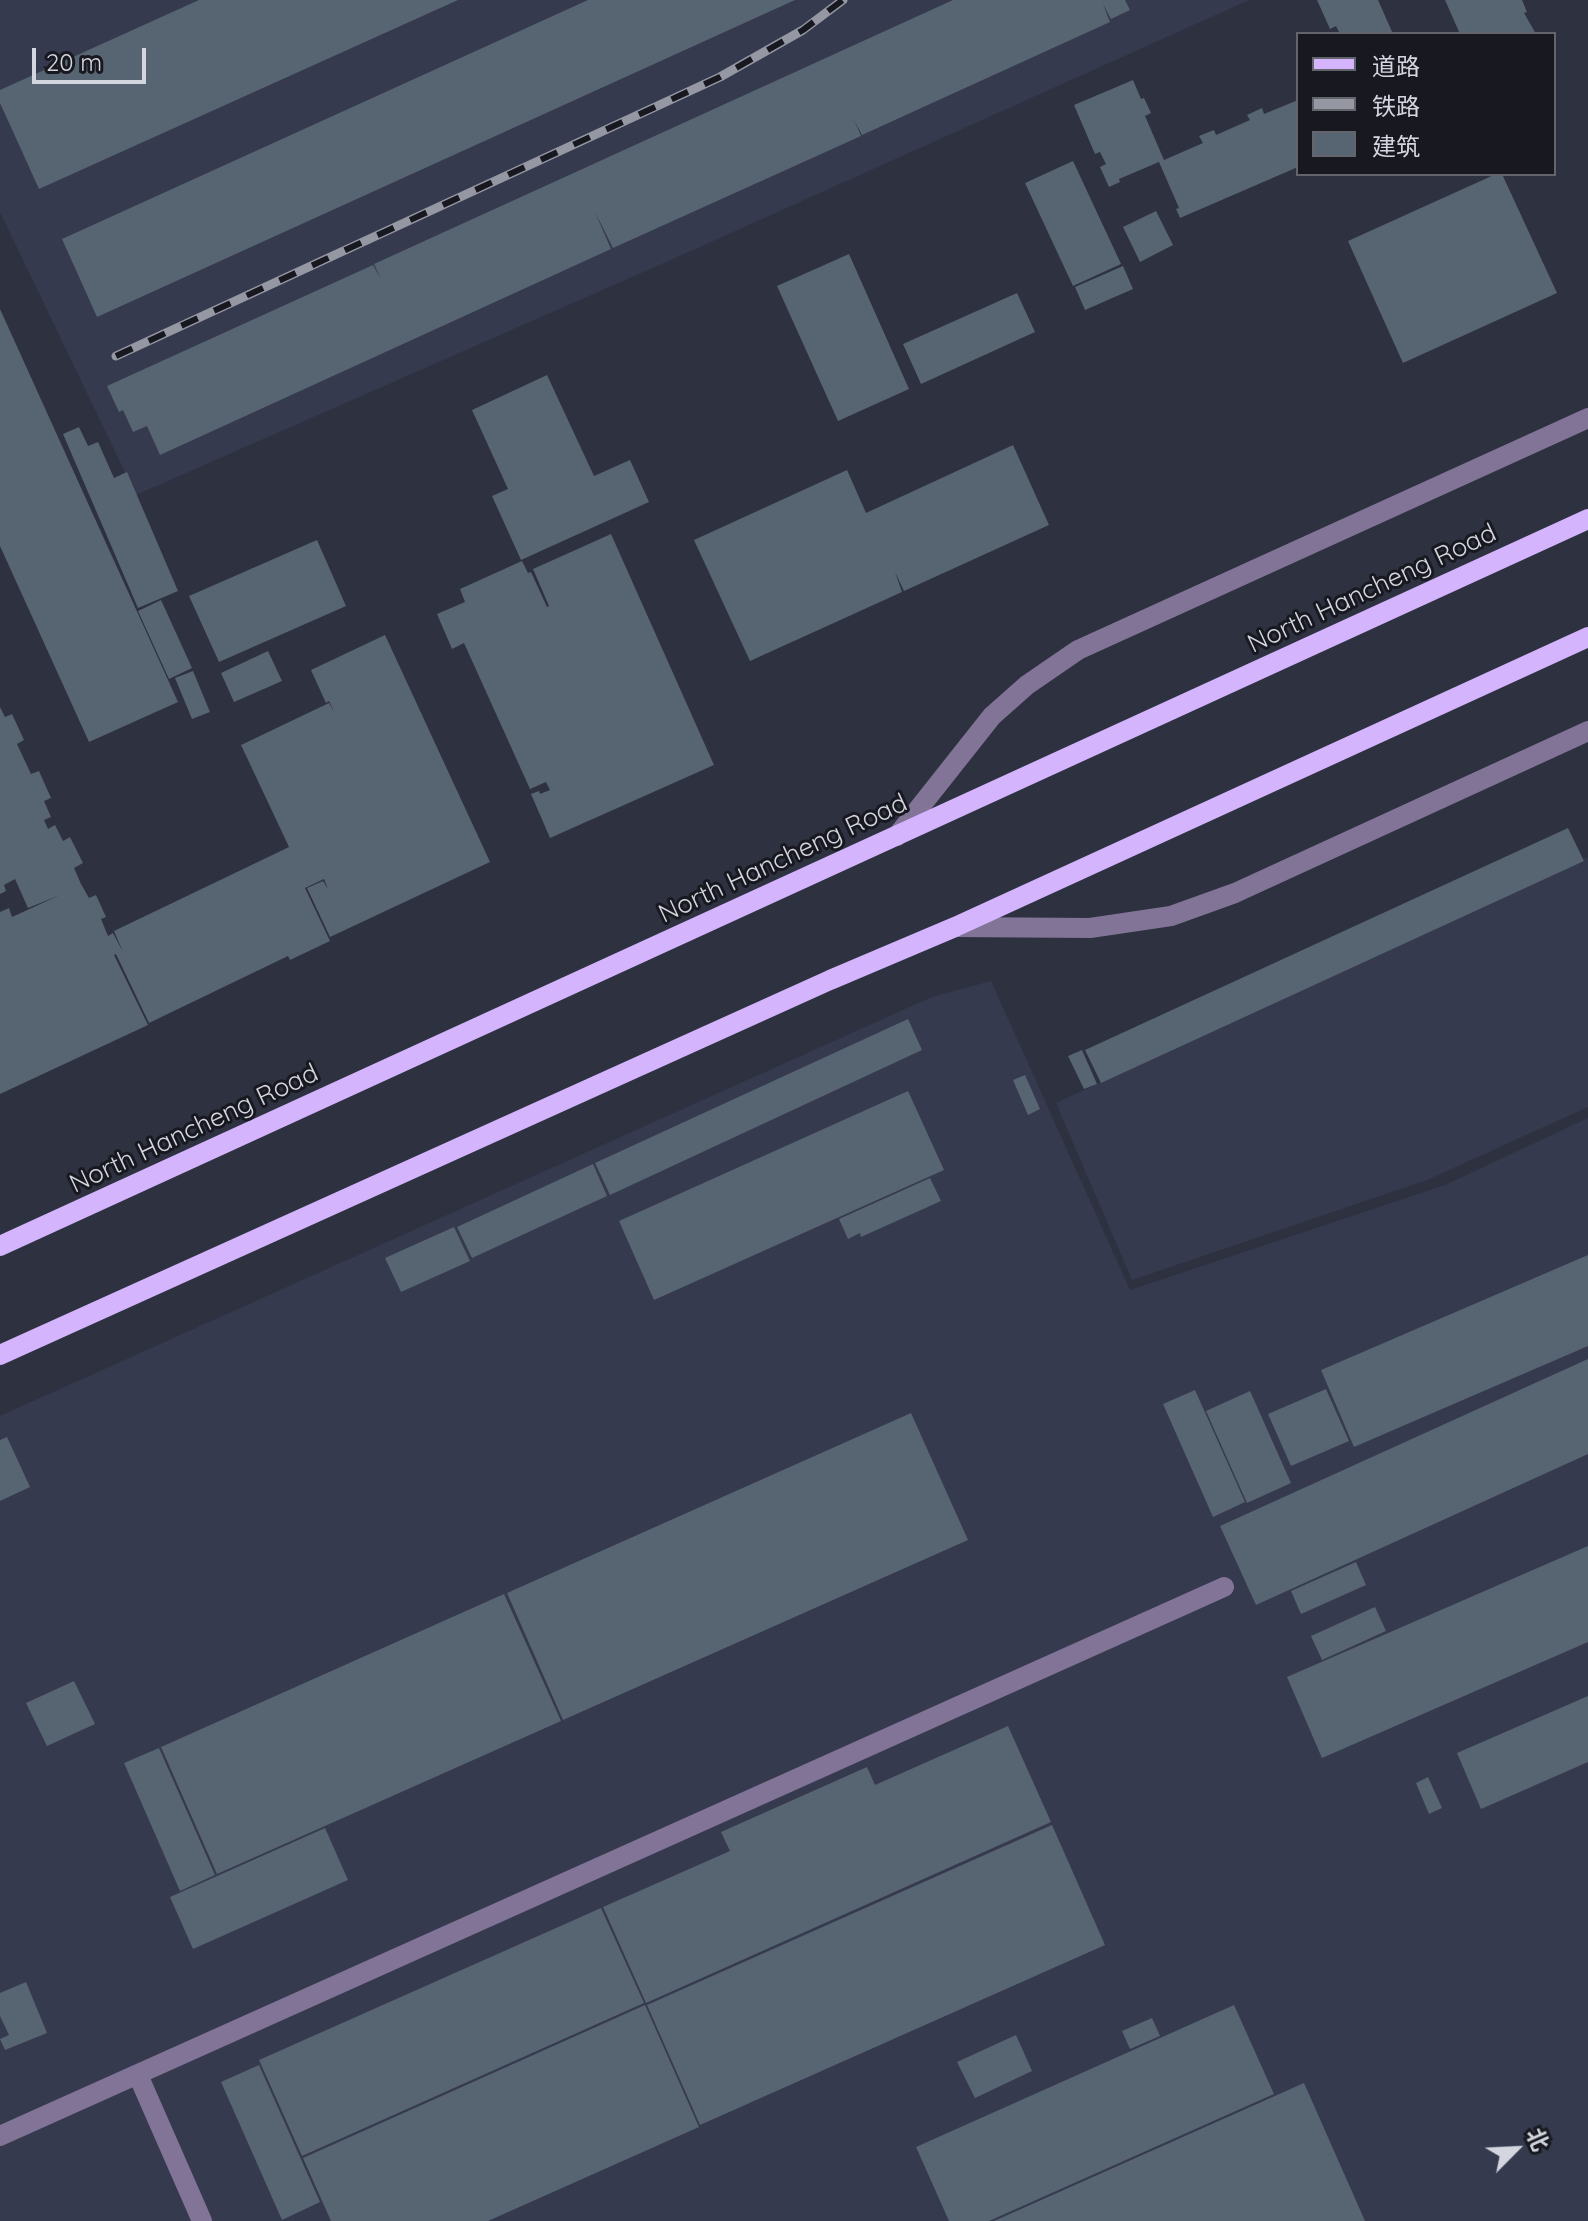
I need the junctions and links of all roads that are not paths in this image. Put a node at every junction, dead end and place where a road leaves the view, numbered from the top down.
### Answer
1 (1588, 418) edge
2 (1588, 519) edge
3 (1588, 637) edge
4 (1588, 731) edge
5 (897, 836) junction
6 (955, 927) junction
7 (0, 1246) edge
8 (0, 1355) edge
9 (1224, 1587) dead end
10 (138, 2075) junction
11 (0, 2136) edge
12 (202, 2221) edge

1 - 5 street
2 - 5 main road, North Hancheng Road
3 - 6 main road
4 - 6 street
5 - 7 main road, North Hancheng Road
6 - 8 main road
9 - 10 street
10 - 11 street
10 - 12 street

